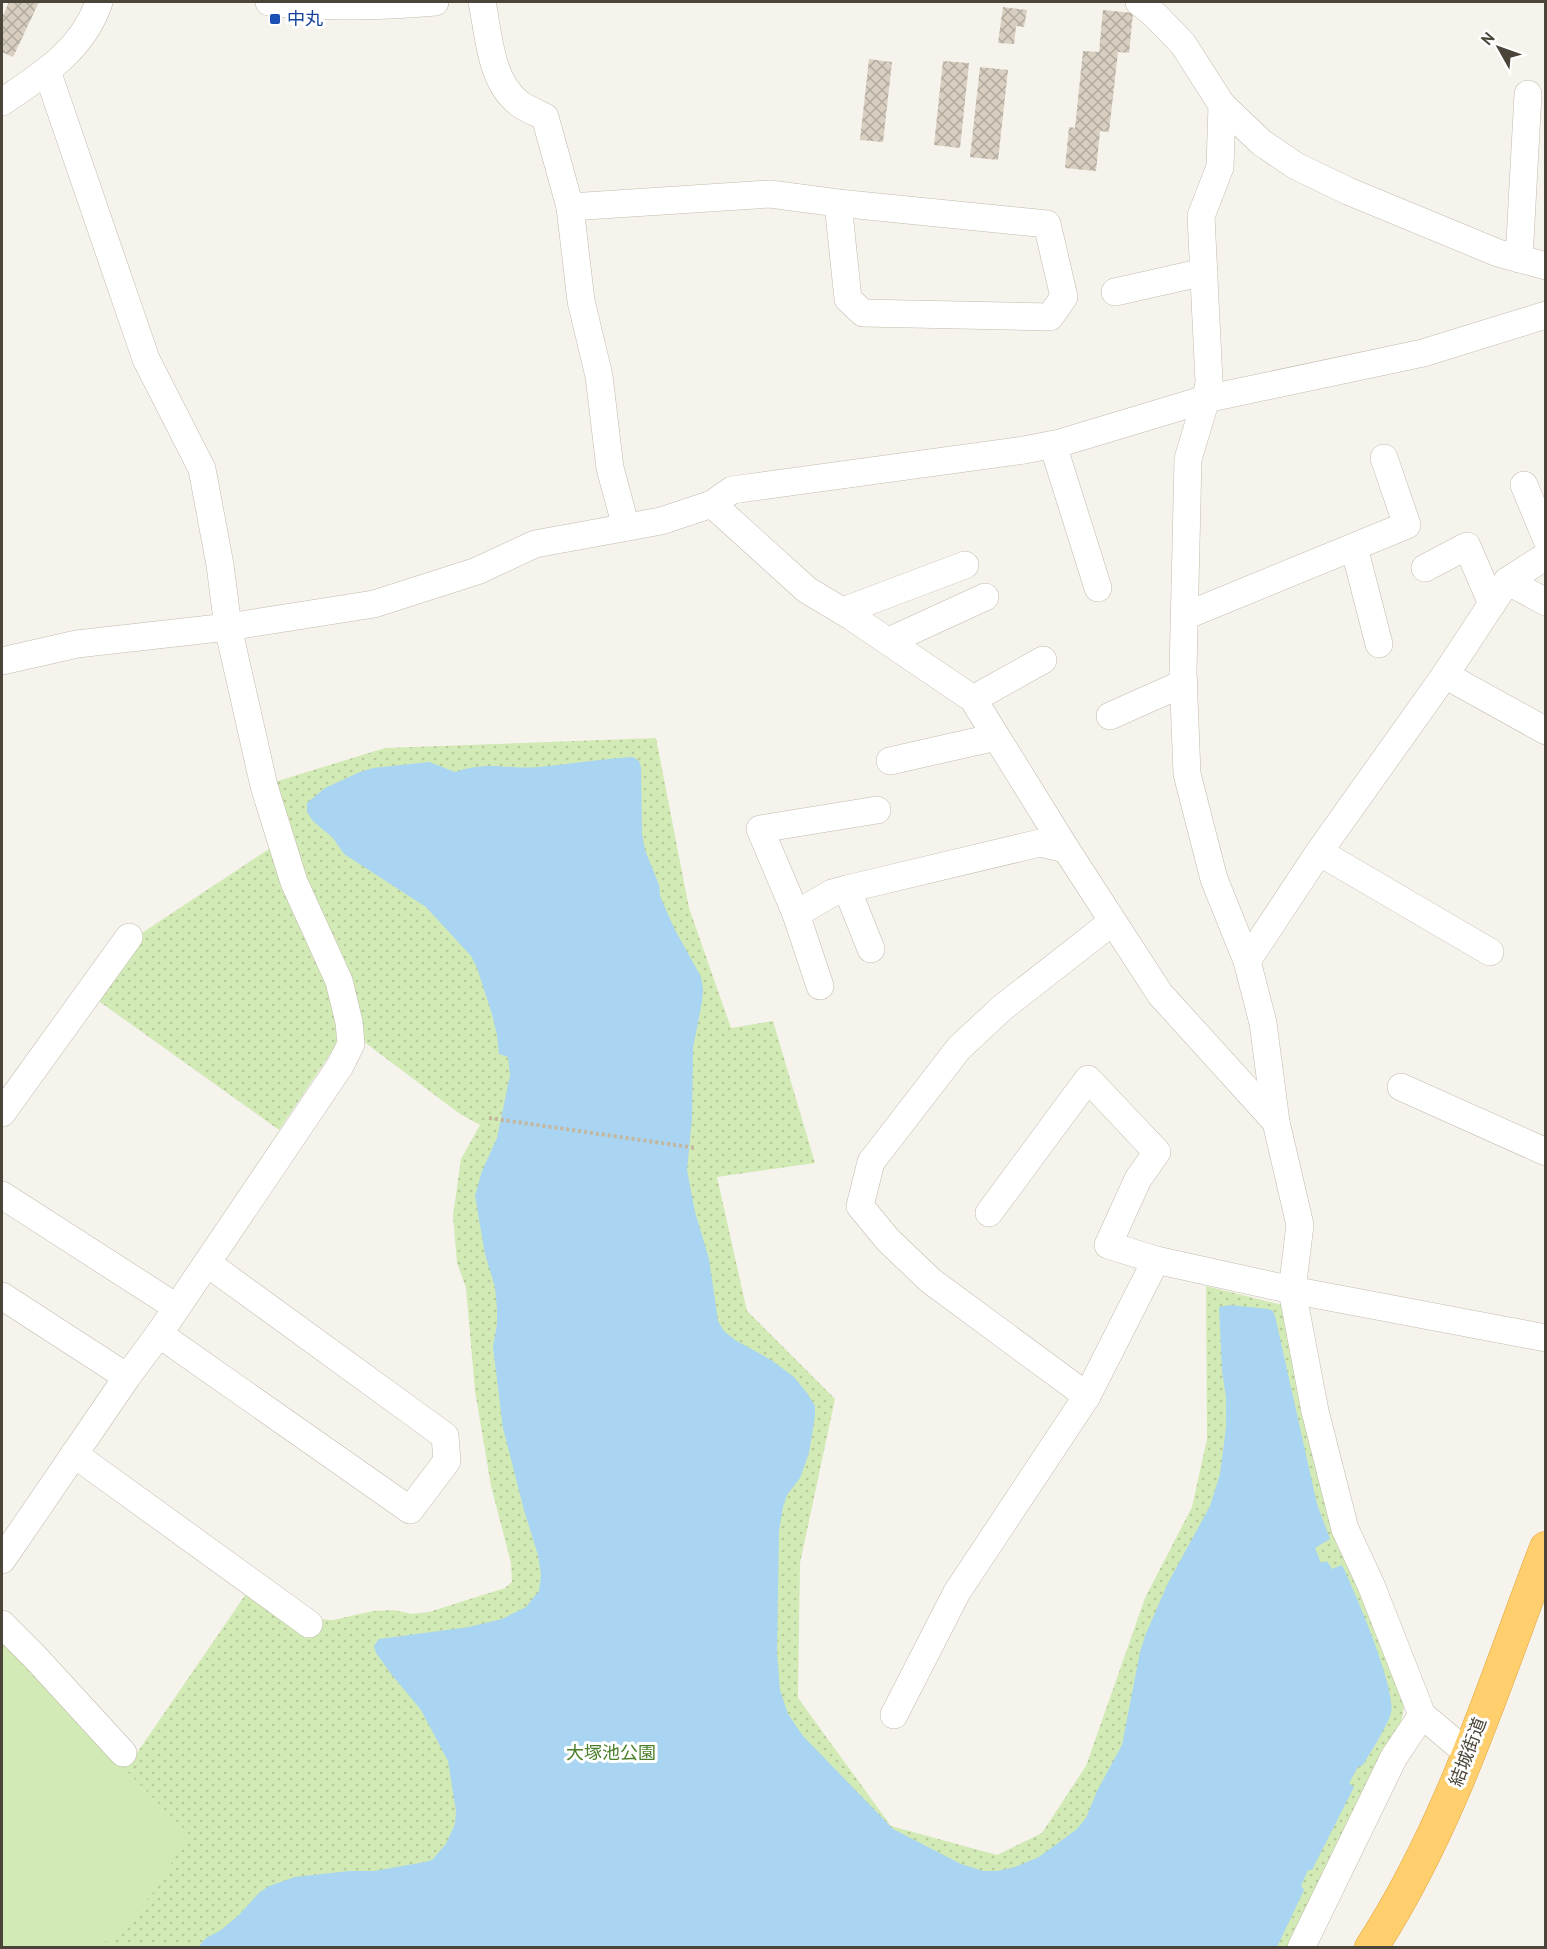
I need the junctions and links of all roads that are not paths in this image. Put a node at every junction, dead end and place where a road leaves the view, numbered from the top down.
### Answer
1 (99, 2) edge
2 (269, 2) edge
3 (435, 2) edge
4 (482, 2) edge
5 (1139, 2) edge
6 (47, 71) junction
7 (1528, 94) dead end
8 (2, 102) edge
9 (1222, 105) junction
10 (838, 203) junction
11 (570, 207) junction
12 (1519, 259) junction
13 (1545, 266) edge
14 (1204, 272) junction
15 (1115, 292) dead end
16 (1545, 315) edge
17 (1206, 399) junction
18 (1053, 445) junction
19 (1384, 458) dead end
20 (1524, 485) dead end
21 (712, 504) junction
22 (626, 527) junction
23 (1545, 538) edge
24 (1354, 547) junction
25 (1545, 556) edge
26 (965, 565) dead end
27 (1425, 568) dead end
28 (1508, 581) junction
29 (1098, 588) dead end
30 (985, 597) dead end
31 (1545, 602) edge
32 (1492, 604) junction
33 (843, 611) junction
34 (1185, 616) junction
35 (228, 627) junction
36 (889, 641) junction
37 (1379, 644) dead end
38 (1043, 660) dead end
39 (2, 661) edge
40 (1445, 675) junction
41 (1184, 683) junction
42 (973, 699) junction
43 (1110, 716) dead end
44 (1545, 731) edge
45 (996, 736) junction
46 (890, 761) dead end
47 (877, 810) dead end
48 (1066, 849) junction
49 (1319, 852) junction
50 (847, 889) junction
51 (795, 914) junction
52 (1112, 922) junction
53 (129, 937) dead end
54 (871, 949) dead end
55 (1490, 952) dead end
56 (1247, 961) junction
57 (820, 986) dead end
58 (1401, 1087) dead end
59 (2, 1113) edge
60 (1276, 1122) junction
61 (1545, 1152) edge
62 (2, 1195) edge
63 (989, 1213) dead end
64 (1156, 1260) junction
65 (207, 1263) junction
66 (1292, 1290) junction
67 (2, 1296) edge
68 (176, 1307) junction
69 (159, 1334) junction
70 (1545, 1338) edge
71 (127, 1377) junction
72 (1087, 1396) junction
73 (74, 1454) junction
74 (1545, 1548) edge
75 (2, 1560) edge
76 (2, 1624) edge
77 (309, 1624) dead end
78 (894, 1714) dead end
79 (1422, 1716) junction
80 (1472, 1743) junction
81 (123, 1753) dead end
82 (1301, 1947) edge
83 (1371, 1947) edge

1 - 6 street
2 - 3 street
4 - 11 street
5 - 9 street
6 - 8 street
6 - 35 street
7 - 12 street
9 - 12 street
9 - 14 street
10 - 10 street
10 - 11 street
11 - 22 street
12 - 13 street
14 - 15 street
14 - 17 street
16 - 17 street
17 - 18 street
17 - 34 street
18 - 21 street
18 - 29 street
19 - 24 street
20 - 23 street
21 - 22 street
21 - 33 street
22 - 35 street
24 - 34 street
24 - 37 street
25 - 28 street
26 - 33 street
27 - 32 street
28 - 31 street
28 - 32 street
30 - 36 street
32 - 40 street
33 - 36 street
34 - 41 street
35 - 39 street
35 - 65 street
36 - 42 street
38 - 42 street
40 - 44 street
40 - 49 street
41 - 43 street
41 - 56 street
42 - 45 street
45 - 46 street
45 - 48 street
47 - 51 street
48 - 50 street
48 - 52 street
49 - 55 street
49 - 56 street
50 - 51 street
50 - 54 street
51 - 57 street
52 - 60 street
52 - 72 street
53 - 59 street
56 - 60 street
58 - 61 street
60 - 66 street
62 - 68 street
63 - 64 street
64 - 66 street
64 - 72 street
65 - 68 street
65 - 69 street
66 - 70 street
66 - 79 street
67 - 71 street
68 - 69 street
69 - 71 street
71 - 73 street
72 - 78 street
73 - 75 street
73 - 77 street
74 - 80 highway, 結城街道
76 - 81 street
79 - 80 street
79 - 82 street
80 - 83 highway, 結城街道

